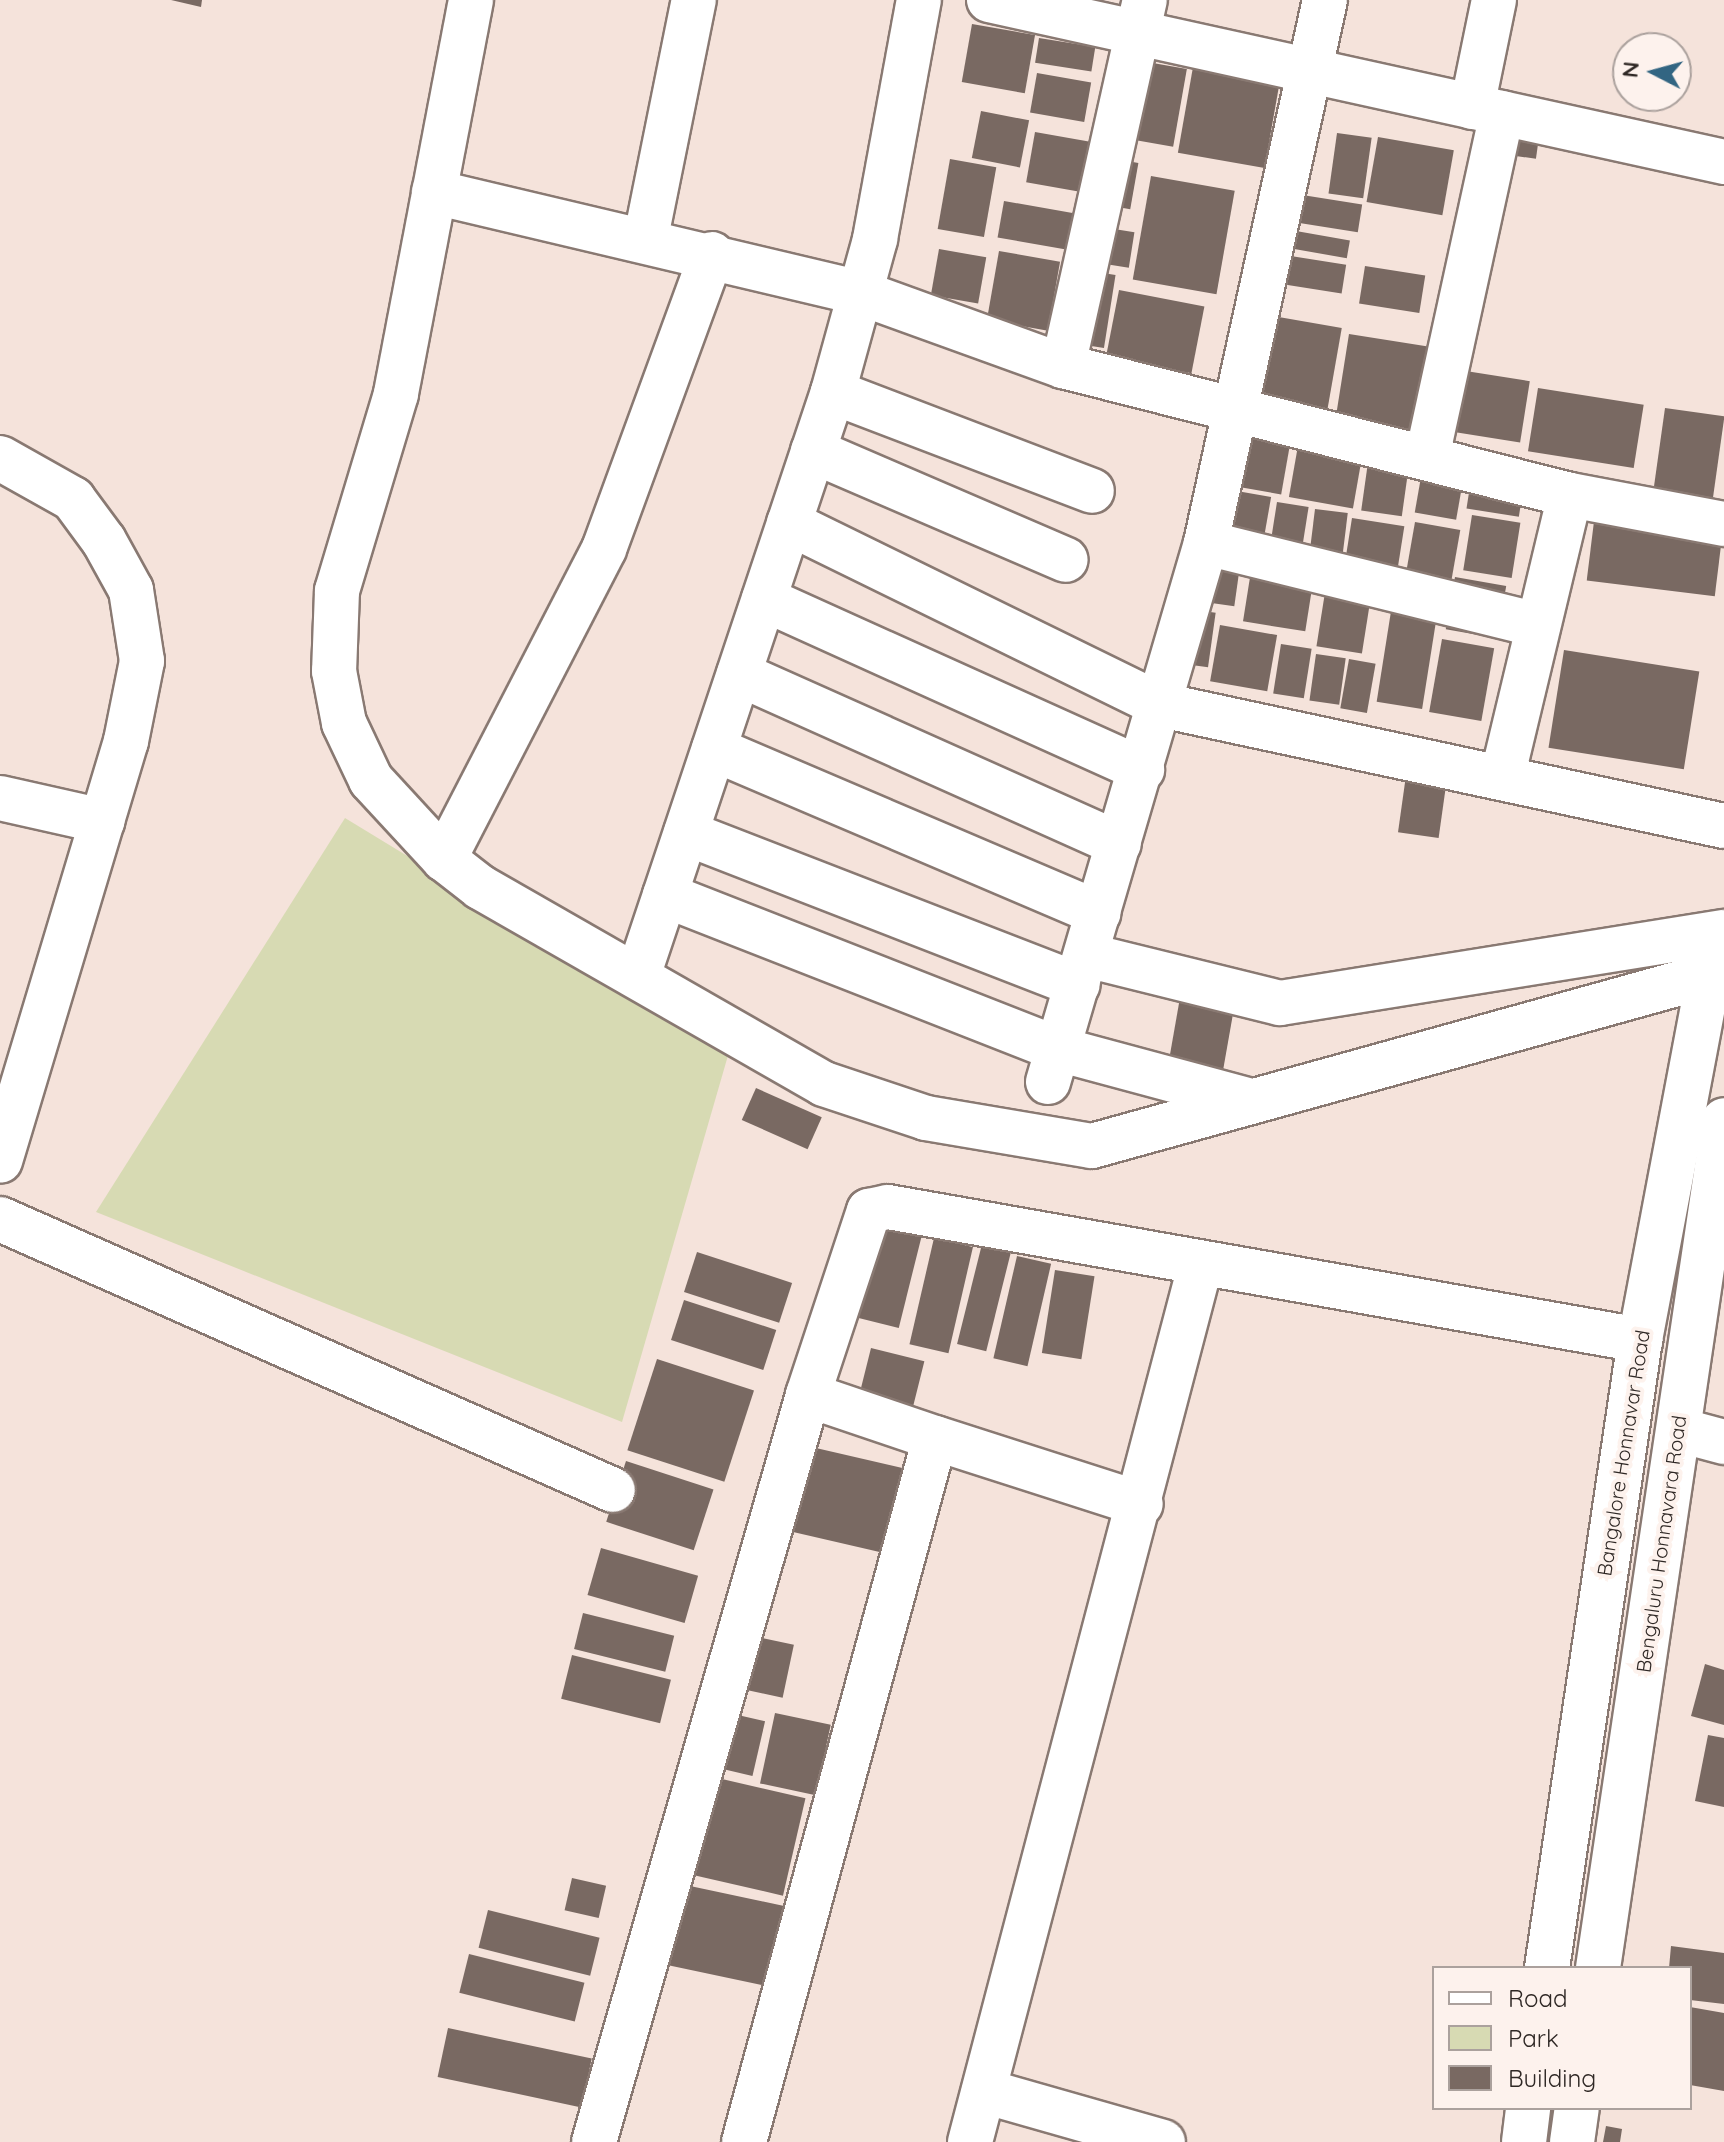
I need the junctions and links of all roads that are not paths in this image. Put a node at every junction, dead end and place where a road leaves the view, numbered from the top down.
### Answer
1 (471, 0) edge
2 (694, 0) edge
3 (919, 0) edge
4 (989, 0) edge
5 (1325, 0) edge
6 (1494, 0) edge
7 (1142, 16) edge
8 (1312, 74) junction
9 (1487, 110) junction
10 (1724, 162) edge
11 (434, 192) junction
12 (646, 237) junction
13 (712, 254) junction
14 (861, 293) junction
15 (1063, 366) junction
16 (833, 392) junction
17 (1240, 408) junction
18 (813, 451) junction
19 (1427, 457) junction
20 (0, 458) edge
21 (1092, 491) dead end
22 (1570, 495) junction
23 (789, 523) junction
24 (1724, 524) edge
25 (1206, 543) junction
26 (1066, 560) dead end
27 (764, 599) junction
28 (1538, 625) junction
29 (739, 674) junction
30 (1161, 705) junction
31 (714, 749) junction
32 (1142, 770) junction
33 (1502, 778) junction
34 (0, 798) edge
35 (102, 821) junction
36 (1724, 826) edge
37 (686, 833) junction
38 (1119, 844) junction
39 (444, 859) junction
40 (665, 895) junction
41 (1099, 913) junction
42 (1724, 932) edge
43 (1716, 959) edge
44 (1082, 970) junction
45 (638, 976) junction
46 (1053, 1065) junction
47 (1253, 1101) junction
48 (1724, 1120) edge
49 (0, 1160) edge
50 (0, 1219) edge
51 (1201, 1263) junction
52 (1640, 1340) junction
53 (808, 1395) junction
54 (1679, 1430) junction
55 (935, 1438) junction
56 (1724, 1442) edge
57 (613, 1490) dead end
58 (1141, 1504) junction
59 (1547, 1966) edge
60 (1598, 1966) edge
61 (984, 2091) junction
62 (1528, 2110) edge
63 (1577, 2110) edge
64 (594, 2142) edge
65 (744, 2142) edge
66 (970, 2142) edge
67 (1163, 2142) edge
68 (1524, 2142) edge
69 (1572, 2142) edge

1 - 11 street
2 - 12 street
3 - 14 street
4 - 7 street
5 - 8 street
6 - 9 street
7 - 8 street
7 - 15 street
8 - 9 street
8 - 17 street
9 - 10 street
9 - 19 street
11 - 12 street
11 - 39 street
12 - 13 street
13 - 14 street
13 - 39 street
14 - 15 street
14 - 16 street
15 - 17 street
16 - 18 street
16 - 21 street
17 - 19 street
17 - 25 street
18 - 23 street
18 - 26 street
19 - 22 street
20 - 35 street
22 - 24 street
22 - 28 street
23 - 27 street
23 - 30 street
25 - 28 street
25 - 30 street
27 - 29 street
27 - 32 street
28 - 33 street
29 - 31 street
29 - 38 street
30 - 32 street
30 - 33 street
31 - 37 street
31 - 41 street
32 - 38 street
33 - 36 street
34 - 35 street
35 - 49 street
37 - 40 street
37 - 44 street
38 - 41 street
39 - 45 street
40 - 45 street
40 - 46 street
41 - 44 street
42 - 44 street
43 - 47 street
43 - 52 street, Bangalore Honnavar Road
44 - 46 street
45 - 47 street
46 - 47 street
48 - 54 street, Bengaluru Honnavara Road
50 - 57 street
51 - 52 street
51 - 53 street
51 - 58 street
52 - 59 street, Bangalore Honnavar Road
53 - 55 street
53 - 64 street
54 - 56 street
54 - 60 street, Bengaluru Honnavara Road
55 - 58 street
55 - 65 street
58 - 61 street
61 - 66 street
61 - 67 street
62 - 68 street
63 - 69 street

